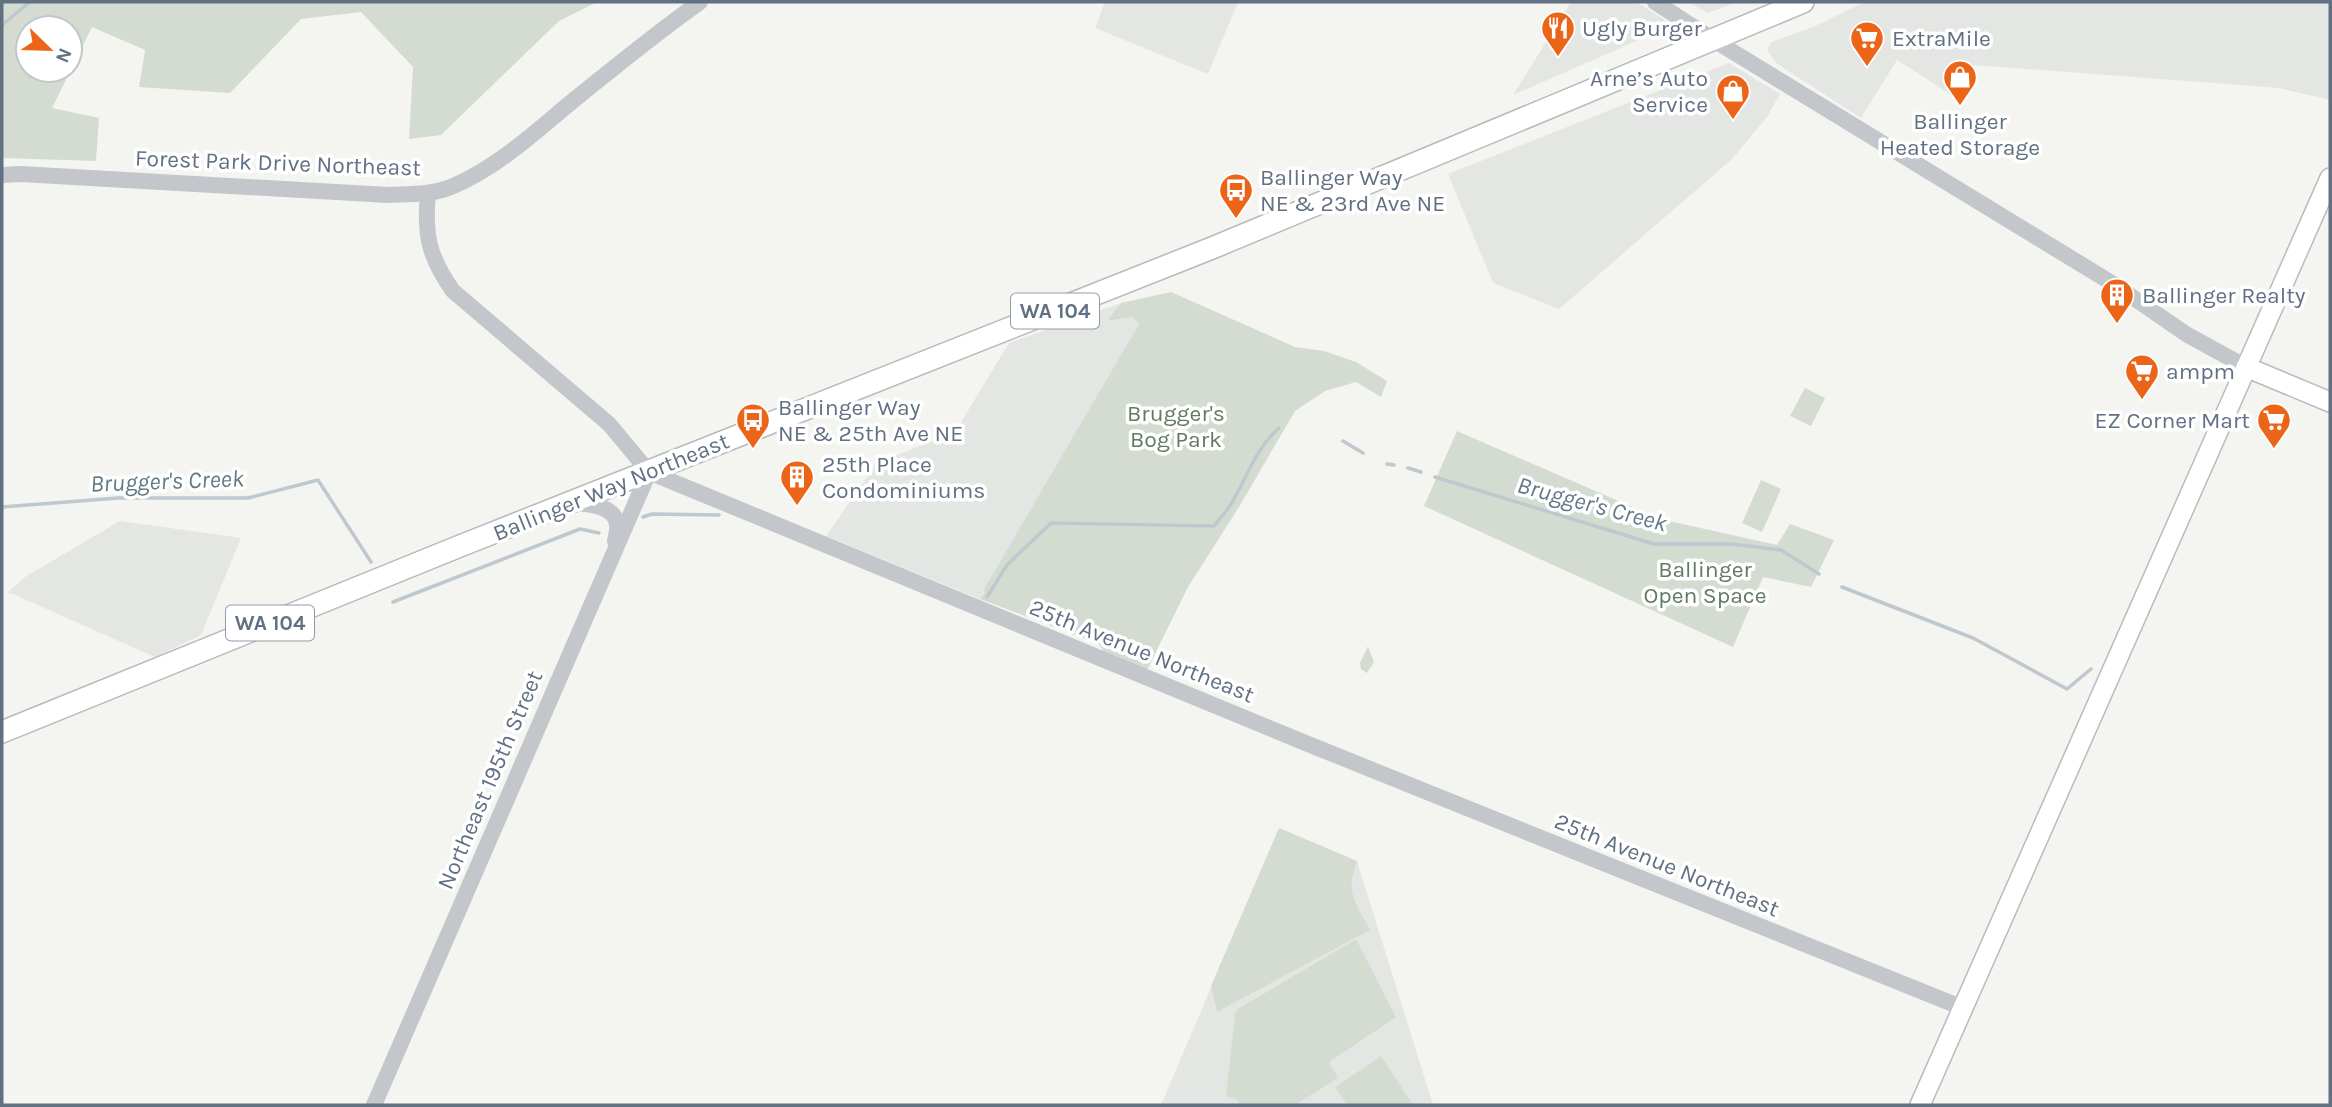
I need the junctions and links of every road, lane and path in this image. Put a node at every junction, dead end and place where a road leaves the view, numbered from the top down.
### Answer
1 (700, 2) edge
2 (1655, 2) edge
3 (1803, 2) edge
4 (1712, 39) junction
5 (2, 175) edge
6 (2330, 178) edge
7 (428, 194) junction
8 (2246, 367) junction
9 (2330, 402) edge
10 (649, 472) junction
11 (572, 502) junction
12 (614, 551) junction
13 (2, 732) edge
14 (1963, 1008) junction
15 (373, 1105) edge
16 (1920, 1105) edge

1 - 7 street, Forest Park Drive Northeast
2 - 4 street
3 - 4 main road, Ballinger Way Northeast / WA 104
4 - 8 street
4 - 10 main road, Ballinger Way Northeast / WA 104
5 - 7 street, Forest Park Drive Northeast
6 - 8 main road
7 - 10 street, 25th Avenue Northeast
8 - 9 main road
8 - 14 main road
10 - 11 main road, Ballinger Way Northeast / WA 104
10 - 12 street, Northeast 195th Street
10 - 14 street, 25th Avenue Northeast
11 - 12 street
11 - 13 main road, Ballinger Way Northeast / WA 104
12 - 15 street, Northeast 195th Street
14 - 16 main road

